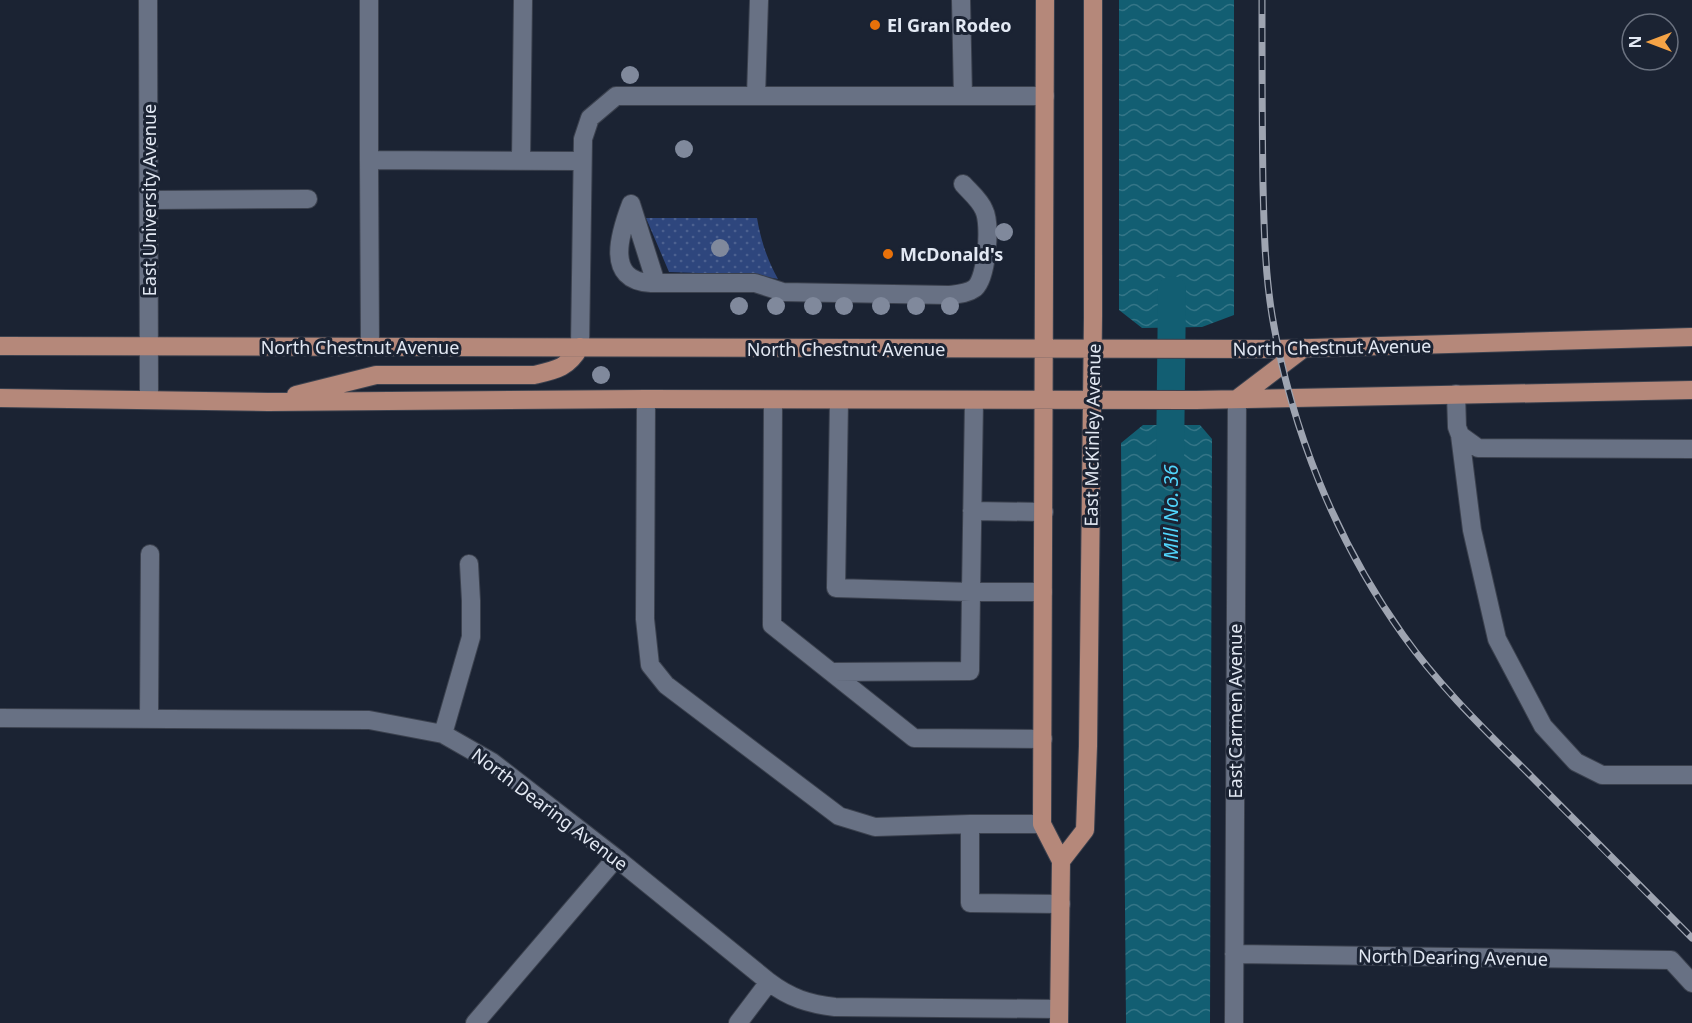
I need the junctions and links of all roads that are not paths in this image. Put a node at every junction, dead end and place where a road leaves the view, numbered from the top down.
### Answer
1 (148, 0) edge
2 (369, 0) edge
3 (523, 0) edge
4 (759, 0) edge
5 (961, 0) edge
6 (1044, 0) edge
7 (1093, 0) edge
8 (756, 96) junction
9 (963, 96) junction
10 (1044, 96) junction
11 (369, 160) junction
12 (521, 161) junction
13 (582, 161) junction
14 (963, 184) dead end
15 (308, 199) dead end
16 (149, 200) junction
17 (656, 283) junction
18 (1692, 336) edge
19 (0, 346) edge
20 (150, 346) junction
21 (370, 347) junction
22 (580, 347) junction
23 (1304, 348) junction
24 (1044, 349) junction
25 (1093, 349) junction
26 (1692, 390) edge
27 (1456, 394) junction
28 (0, 398) edge
29 (646, 399) junction
30 (1237, 399) junction
31 (150, 400) junction
32 (773, 400) junction
33 (839, 400) junction
34 (974, 400) junction
35 (1044, 400) junction
36 (1092, 400) junction
37 (268, 402) junction
38 (1460, 435) junction
39 (1692, 449) edge
40 (972, 511) junction
41 (1044, 512) junction
42 (150, 554) dead end
43 (469, 564) dead end
44 (971, 592) junction
45 (1043, 592) junction
46 (832, 672) junction
47 (0, 718) edge
48 (149, 719) junction
49 (442, 734) junction
50 (1043, 739) junction
51 (1692, 775) edge
52 (970, 824) junction
53 (1042, 824) junction
54 (616, 858) junction
55 (1061, 861) junction
56 (1061, 904) junction
57 (1234, 954) junction
58 (769, 982) junction
59 (1692, 983) edge
60 (835, 1015) edge
61 (1059, 1016) edge
62 (475, 1023) edge
63 (738, 1023) edge
64 (1234, 1023) edge

1 - 16 street, East University Avenue
2 - 11 street
3 - 12 street
4 - 8 street
5 - 9 street
6 - 10 main road
7 - 25 main road, East McKinley Avenue
8 - 9 street
8 - 13 street
9 - 10 street
10 - 24 main road
11 - 12 street
11 - 21 street
12 - 13 street
13 - 22 street
14 - 17 street
15 - 16 street
16 - 20 street, East University Avenue
17 - 17 street
18 - 23 main road, North Chestnut Avenue
19 - 20 main road, North Chestnut Avenue
20 - 21 main road, North Chestnut Avenue
20 - 31 street, East University Avenue
21 - 22 main road, North Chestnut Avenue
22 - 24 main road, North Chestnut Avenue
22 - 37 main road
23 - 25 main road, North Chestnut Avenue
23 - 30 main road
24 - 25 main road, North Chestnut Avenue
24 - 35 main road
25 - 36 main road, East McKinley Avenue
26 - 27 main road
27 - 30 main road
27 - 38 street
28 - 31 main road
29 - 32 main road
29 - 37 main road
29 - 52 street
30 - 36 main road
30 - 57 street, East Carmen Avenue
31 - 37 main road
32 - 33 main road
32 - 46 street
33 - 34 main road
33 - 44 street
34 - 35 main road
34 - 40 street
35 - 36 main road
35 - 41 main road
36 - 55 main road, East McKinley Avenue
38 - 39 street
38 - 51 street
40 - 41 street
40 - 44 street
41 - 45 main road
42 - 48 street
43 - 49 street
44 - 45 street
44 - 46 street
45 - 50 main road
46 - 50 street
47 - 48 street, North Dearing Avenue
48 - 49 street, North Dearing Avenue
49 - 54 street, North Dearing Avenue
50 - 53 main road
52 - 53 street
52 - 56 street
53 - 55 main road
54 - 58 street, North Dearing Avenue
54 - 62 street
55 - 56 main road
56 - 61 main road
57 - 59 street, North Dearing Avenue
57 - 64 street, East Carmen Avenue
58 - 60 street, North Dearing Avenue
58 - 63 street
60 - 61 street, North Dearing Avenue

